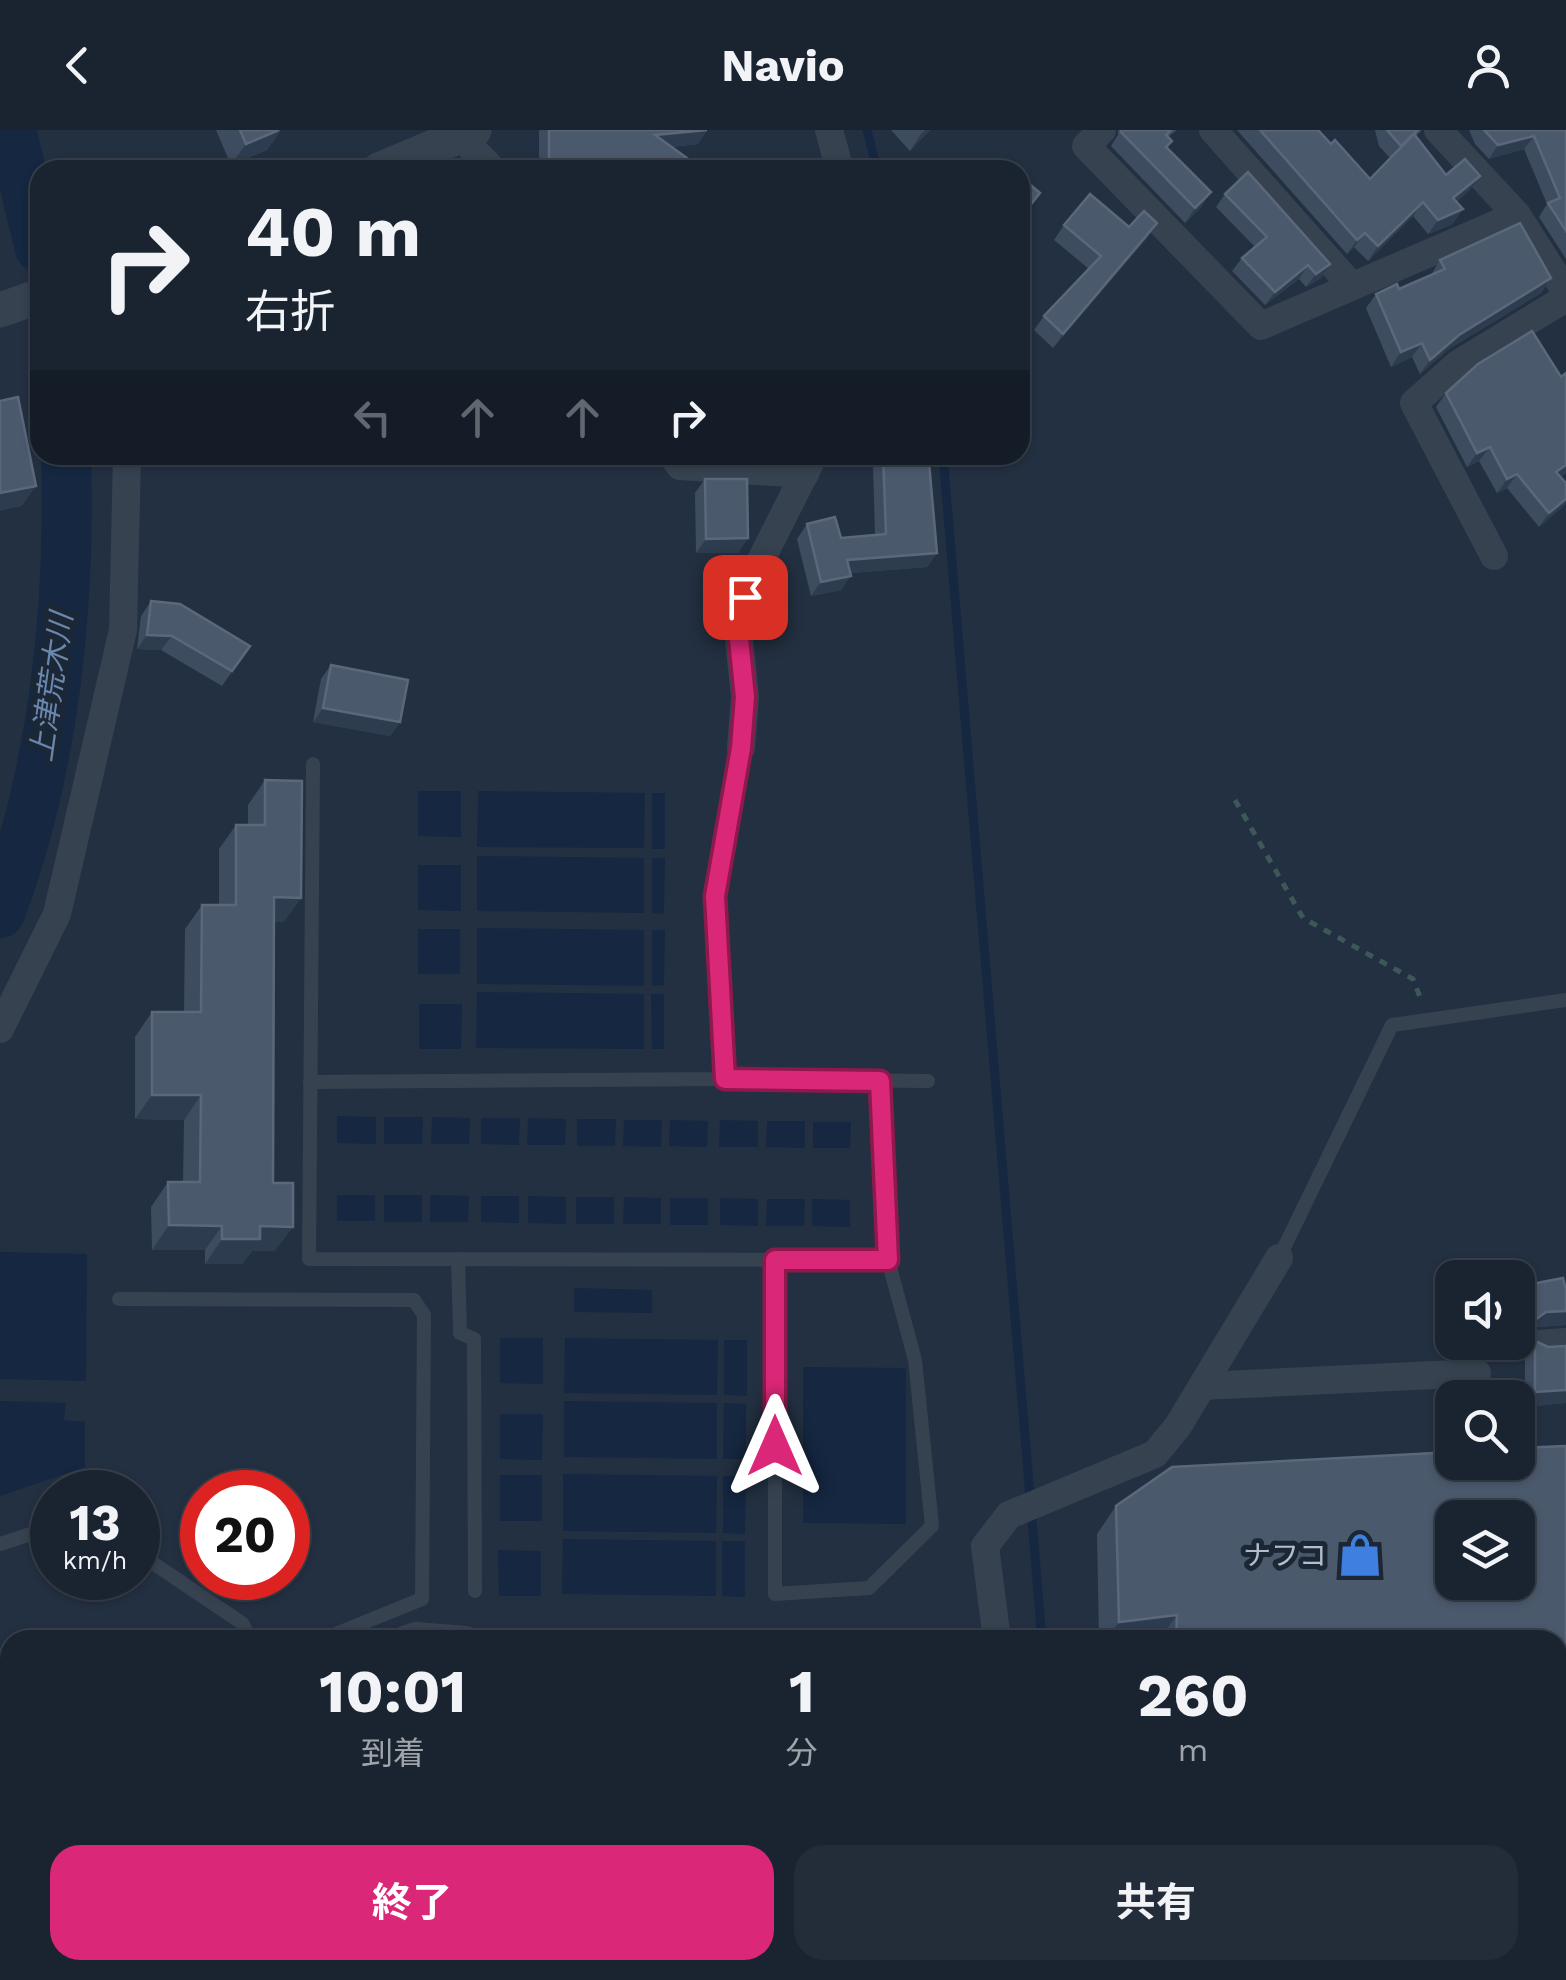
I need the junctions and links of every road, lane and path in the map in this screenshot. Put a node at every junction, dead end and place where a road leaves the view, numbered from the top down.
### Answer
1 (829, 130) edge
2 (1213, 130) edge
3 (1438, 130) edge
4 (467, 133) edge
5 (1093, 133) edge
6 (403, 160) edge
7 (486, 160) edge
8 (837, 160) edge
9 (1516, 215) junction
10 (1350, 284) junction
11 (1566, 295) edge
12 (127, 465) edge
13 (679, 465) edge
14 (744, 465) edge
15 (808, 465) edge
16 (1494, 556) dead end
17 (741, 748) joint
18 (313, 764) dead end
19 (1235, 800) dead end
20 (1566, 1000) edge
21 (1428, 1021) junction
22 (0, 1029) edge
23 (725, 1079) junction
24 (880, 1081) junction
25 (928, 1081) dead end
26 (310, 1082) junction
27 (1279, 1258) joint
28 (458, 1259) junction
29 (775, 1260) junction
30 (888, 1260) junction
31 (119, 1298) dead end
32 (1566, 1342) edge
33 (1538, 1344) edge
34 (1477, 1374) dead end
35 (1202, 1386) junction
36 (30, 1534) edge
37 (0, 1544) edge
38 (160, 1568) edge
39 (474, 1590) dead end
40 (246, 1630) edge
41 (346, 1630) edge
42 (996, 1630) edge

1 - 8 street
2 - 10 street
3 - 9 street
4 - 6 street
4 - 7 street
5 - 10 street
9 - 10 street
9 - 11 street
11 - 16 street
12 - 22 street
13 - 14 street
15 - 17 street
17 - 23 lane
18 - 26 lane
19 - 21 path
20 - 21 lane
21 - 27 lane
23 - 24 lane
23 - 26 lane
24 - 25 lane
24 - 30 lane
26 - 28 lane
27 - 35 street
28 - 29 lane
28 - 39 lane
29 - 30 lane
29 - 30 lane
31 - 41 lane
32 - 33 street
34 - 35 street
35 - 42 street
36 - 37 lane
38 - 40 lane

